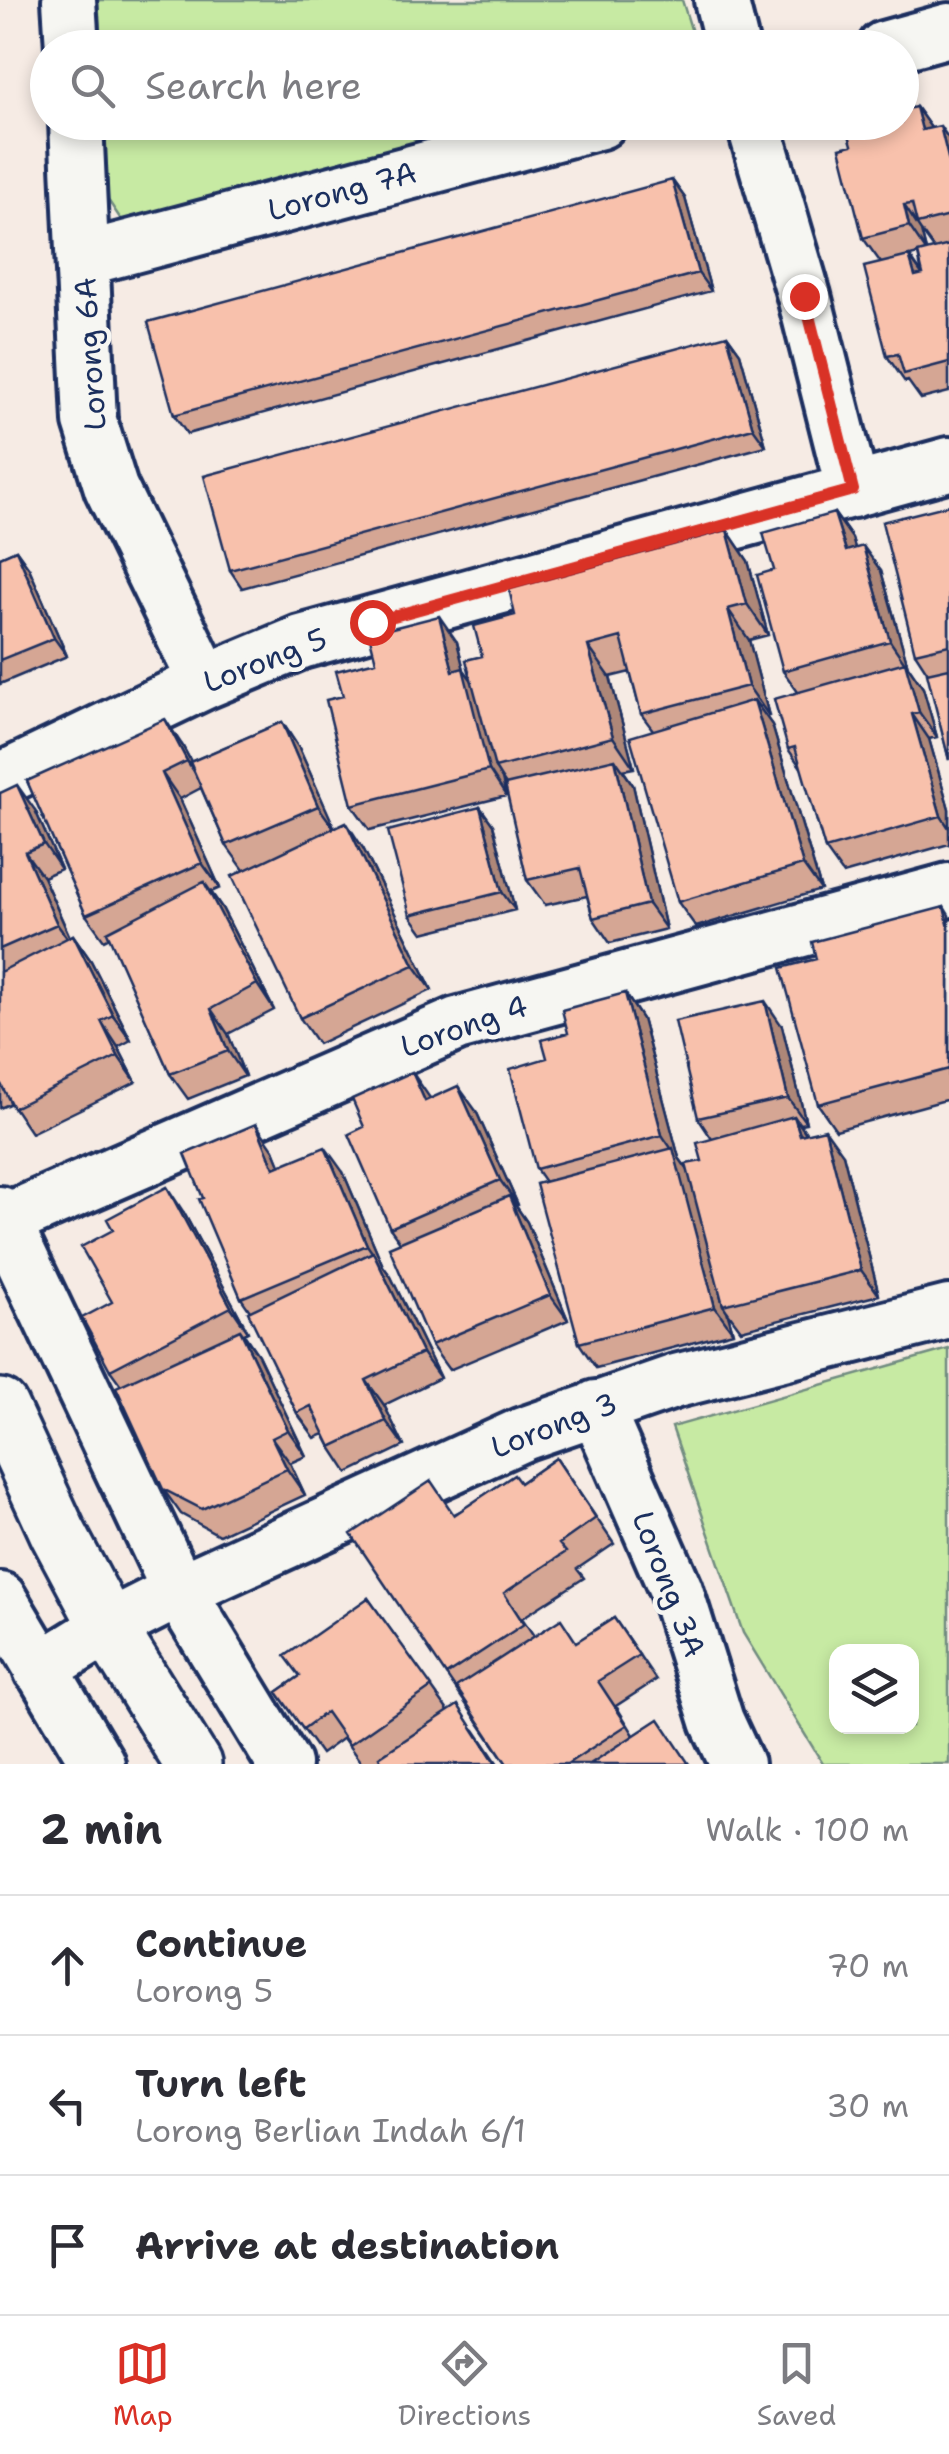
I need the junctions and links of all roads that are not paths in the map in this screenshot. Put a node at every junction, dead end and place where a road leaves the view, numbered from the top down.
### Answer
1 (69, 0) edge
2 (722, 0) edge
3 (71, 30) edge
4 (729, 30) edge
5 (949, 30) edge
6 (919, 38) edge
7 (77, 140) edge
8 (533, 140) edge
9 (759, 140) edge
10 (84, 260) junction
11 (949, 464) edge
12 (853, 490) junction
13 (204, 682) junction
14 (0, 780) edge
15 (949, 890) edge
16 (1, 1219) edge
17 (949, 1312) edge
18 (0, 1407) edge
19 (596, 1407) junction
20 (178, 1591) junction
21 (0, 1599) edge
22 (108, 1627) junction
23 (40, 1669) junction
24 (98, 1764) edge
25 (193, 1764) edge
26 (284, 1764) edge
27 (738, 1764) edge

1 - 3 street
2 - 4 street
5 - 6 street
7 - 10 street, Lorong 6A
8 - 10 street, Lorong 7A
9 - 12 street
10 - 13 street, Lorong 6A
11 - 12 street, Lorong 5
12 - 13 street, Lorong 5
13 - 14 street, Lorong 5
15 - 16 street, Lorong 4
16 - 20 street
17 - 19 street, Lorong 3
18 - 22 street
19 - 20 street, Lorong 3
19 - 27 street, Lorong 3A
20 - 22 street, Lorong 3
20 - 26 street
21 - 23 street
22 - 23 street, Lorong 3
22 - 25 street
23 - 24 street

